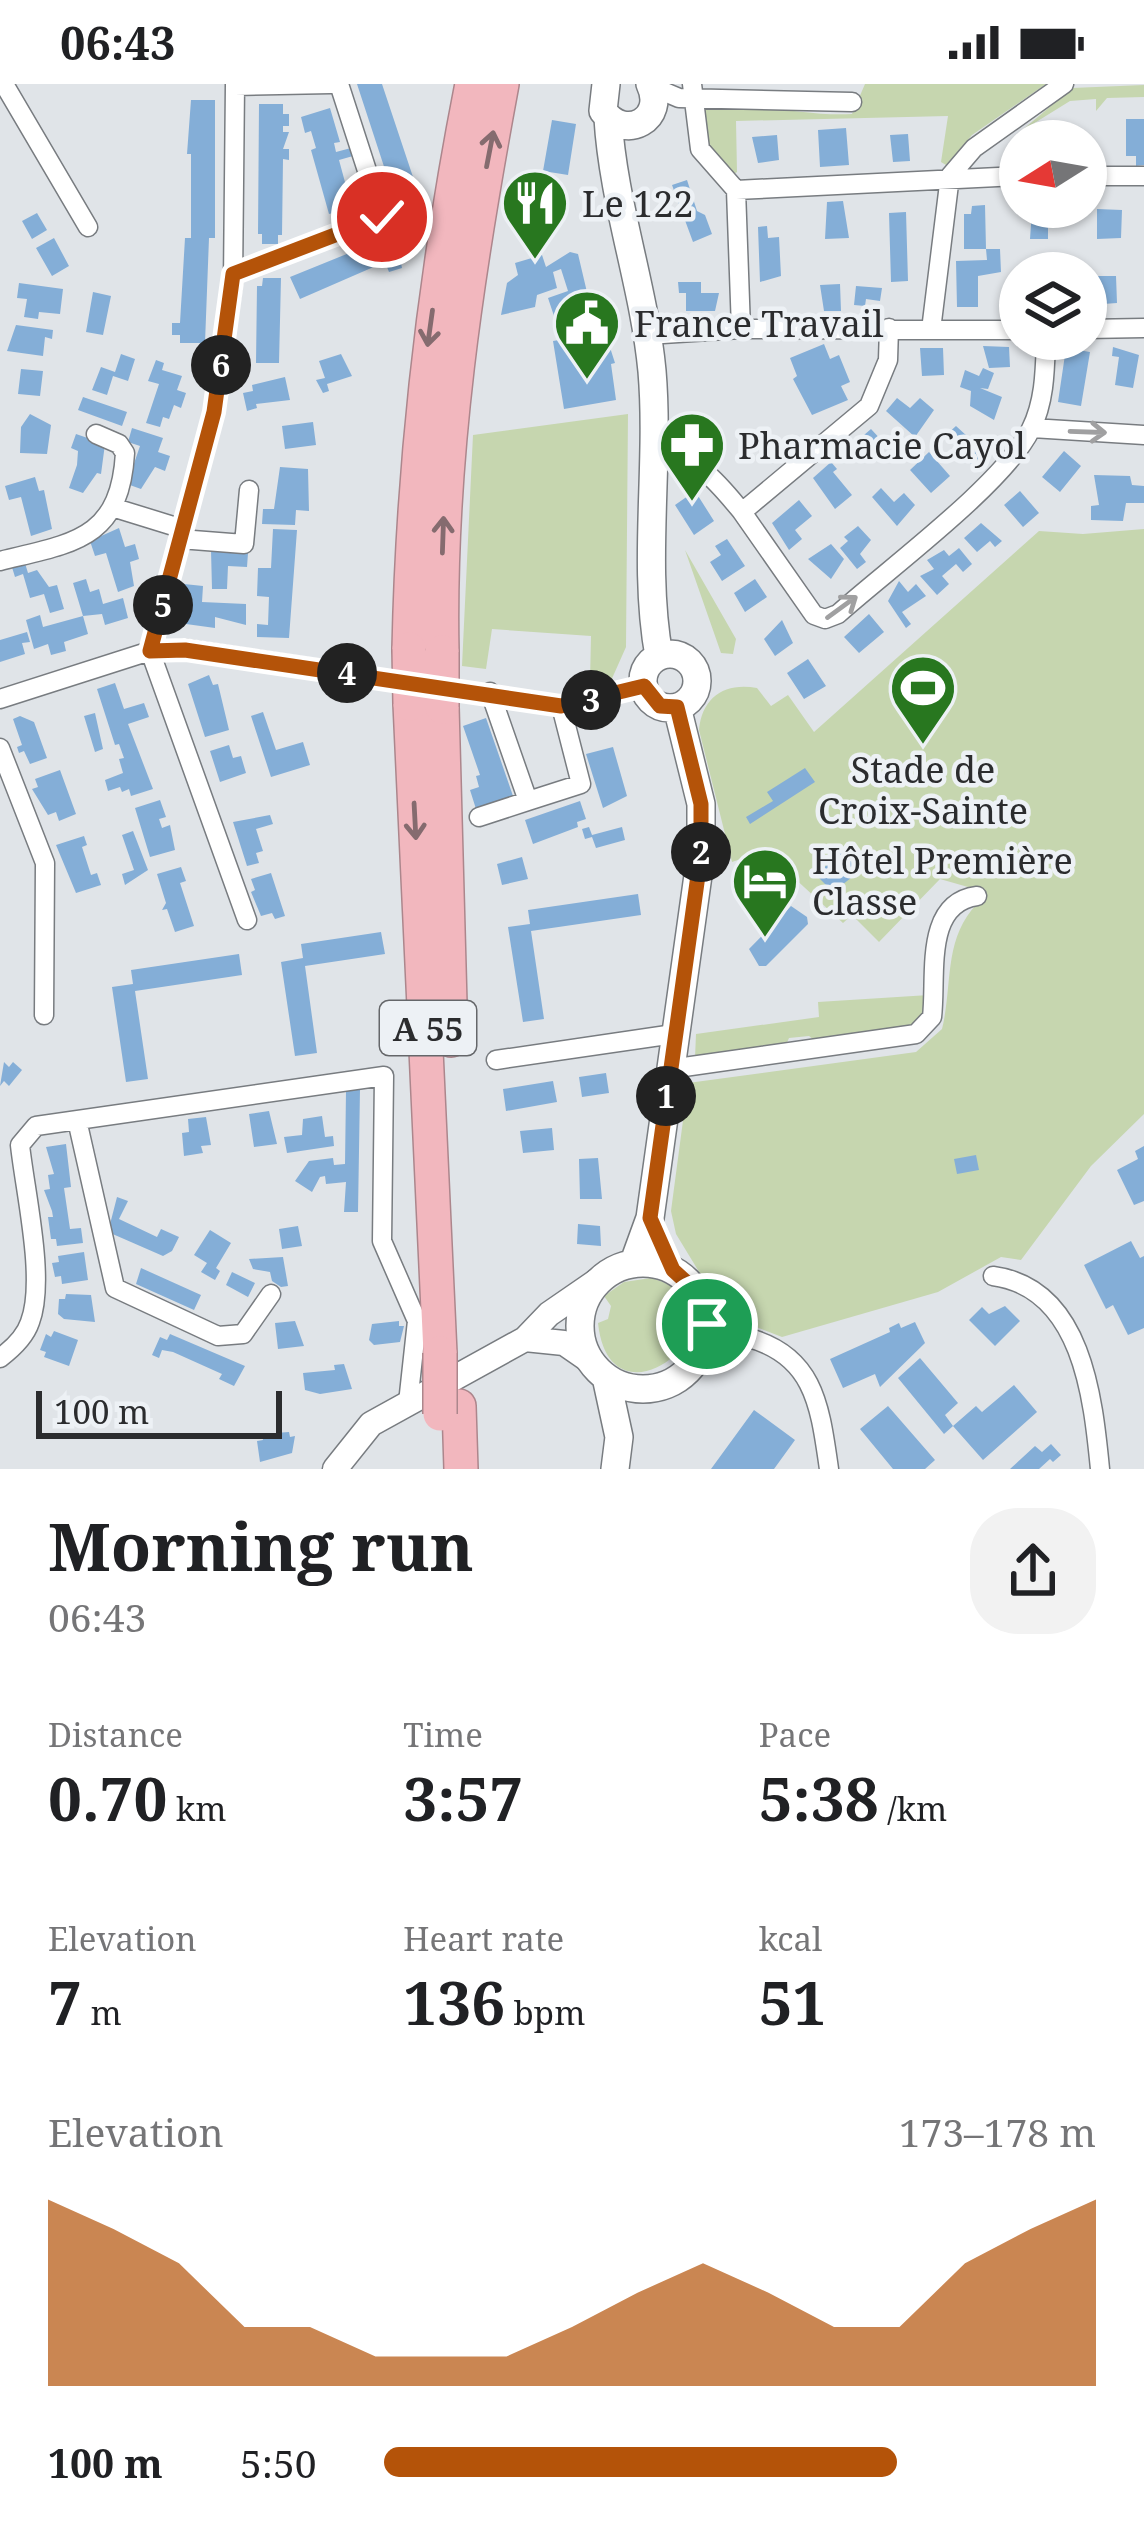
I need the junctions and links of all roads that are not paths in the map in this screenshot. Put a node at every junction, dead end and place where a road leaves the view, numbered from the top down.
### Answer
1 (4, 84) edge
2 (335, 84) edge
3 (470, 84) edge
4 (502, 84) edge
5 (1064, 84) edge
6 (235, 85) edge
7 (604, 85) edge
8 (665, 98) edge
9 (852, 102) dead end
10 (608, 118) junction
11 (616, 167) junction
12 (950, 176) junction
13 (999, 176) edge
14 (1107, 176) edge
15 (1144, 176) edge
16 (736, 190) junction
17 (88, 227) dead end
18 (233, 274) junction
19 (889, 328) junction
20 (1144, 328) edge
21 (741, 329) junction
22 (1107, 329) edge
23 (931, 330) junction
24 (999, 330) edge
25 (647, 335) junction
26 (1045, 360) edge
27 (1032, 428) junction
28 (96, 434) dead end
29 (1144, 435) edge
30 (657, 454) junction
31 (249, 490) dead end
32 (115, 508) junction
33 (742, 512) junction
34 (182, 534) junction
35 (0, 562) edge
36 (150, 651) junction
37 (426, 651) junction
38 (659, 656) junction
39 (644, 686) junction
40 (490, 692) junction
41 (0, 699) edge
42 (561, 706) junction
43 (677, 707) junction
44 (0, 748) edge
45 (528, 800) junction
46 (479, 817) dead end
47 (976, 896) dead end
48 (247, 920) dead end
49 (44, 1015) dead end
50 (674, 1034) junction
51 (496, 1060) dead end
52 (670, 1070) junction
53 (77, 1120) junction
54 (650, 1218) junction
55 (634, 1262) junction
56 (673, 1270) junction
57 (994, 1276) dead end
58 (597, 1281) junction
59 (271, 1294) dead end
60 (704, 1308) junction
61 (745, 1336) junction
62 (526, 1339) junction
63 (0, 1358) edge
64 (698, 1358) junction
65 (598, 1369) junction
66 (662, 1387) junction
67 (436, 1408) junction
68 (619, 1437) junction
69 (335, 1469) edge
70 (441, 1469) edge
71 (460, 1469) edge
72 (615, 1469) edge
73 (829, 1469) edge
74 (1100, 1469) edge

1 - 17 street
2 - 6 street
2 - 18 street
3 -> 37 highway, A 55
37 -> 4 highway, A 55
5 - 12 street
6 - 18 street
7 - 10 main road
8 - 9 street
8 - 10 main road
8 - 11 main road
8 - 16 street
10 - 11 main road
11 - 25 main road
12 - 13 street
12 - 16 street
12 - 23 street
14 - 15 street
16 - 21 street
18 - 34 street
19 - 21 street
19 - 23 street
19 - 33 street
20 - 22 street
21 - 25 street
23 - 24 street
25 - 30 main road
26 - 27 street
27 -> 29 street
33 -> 27 street
28 - 32 street
30 - 33 street
30 - 38 main road
31 - 34 street
32 - 34 street
32 - 35 street
34 - 36 street
36 - 40 street
36 - 41 street
36 - 48 street
37 - 67 highway, A 55, bridge
38 - 39 main road
38 - 43 main road
39 - 42 street
39 - 43 main road
40 - 42 street
40 - 45 street
42 - 45 street
43 - 50 main road
44 - 49 street
45 - 46 street
47 - 52 street
50 - 51 street
50 - 52 main road
52 - 54 main road
53 - 59 street
53 - 63 street
53 - 67 street
54 - 55 main road
54 - 56 main road
55 - 56 main road
55 - 58 main road
56 - 60 main road
57 - 74 street
58 - 62 street
58 - 65 main road
60 - 61 street
60 - 64 main road
61 - 64 street
61 - 73 street
62 - 65 street
62 - 67 street
64 - 66 main road
65 - 66 main road
65 - 68 main road
66 - 68 main road
67 - 69 street
67 - 70 highway, A 55
67 - 71 highway, A 55
68 - 72 main road

